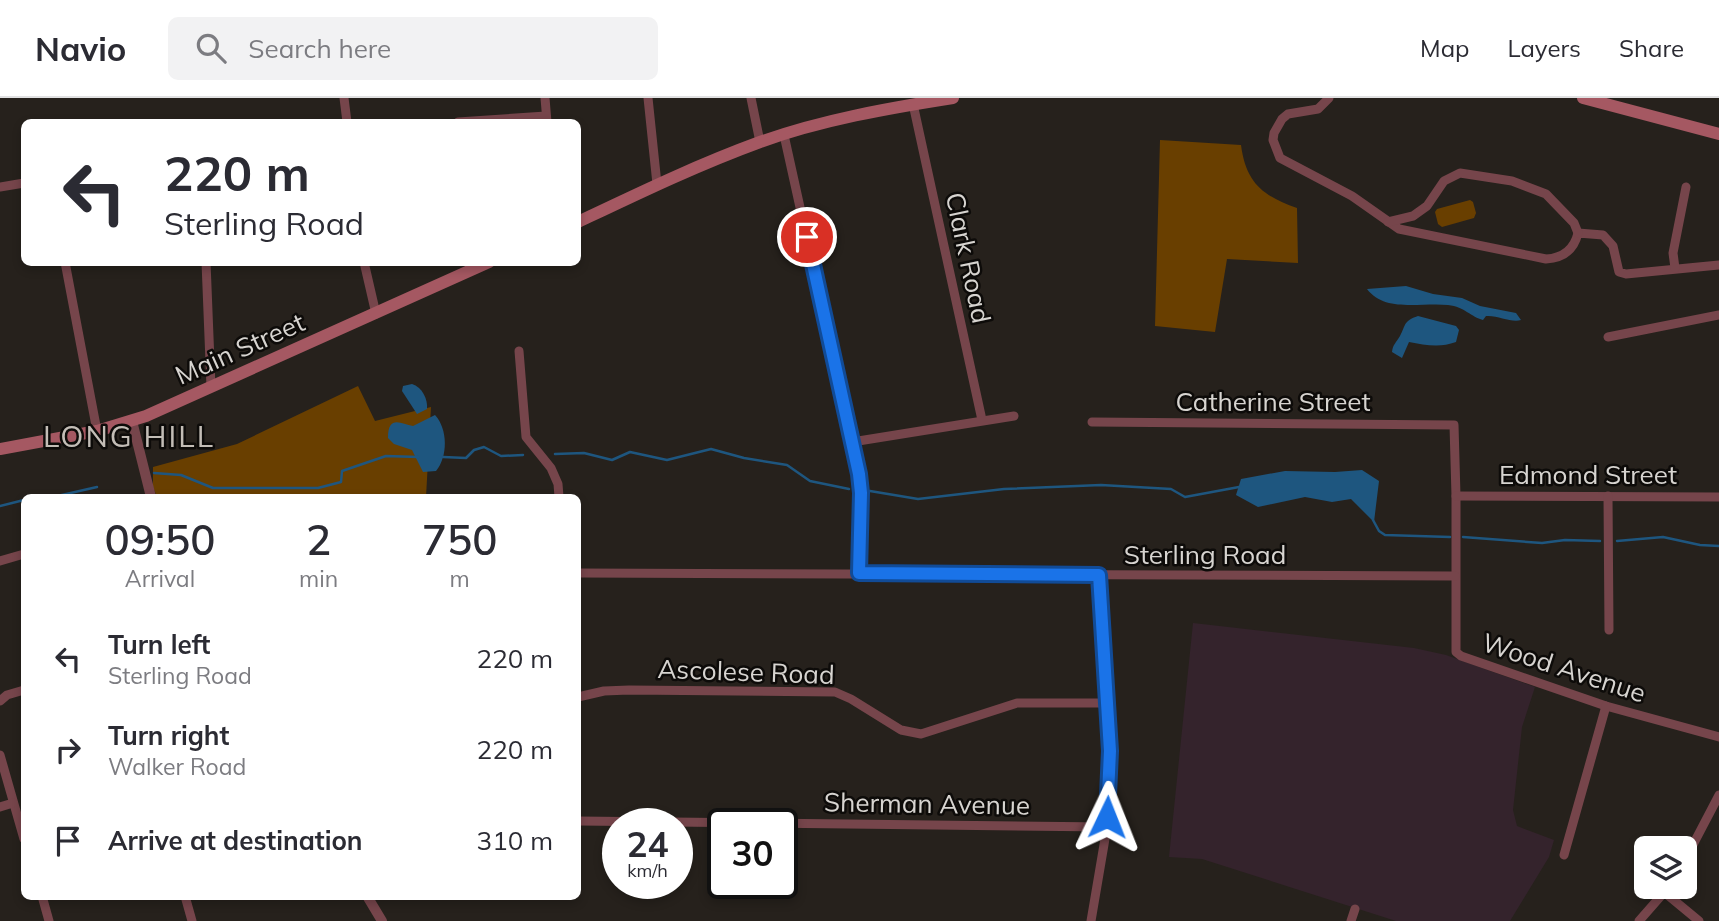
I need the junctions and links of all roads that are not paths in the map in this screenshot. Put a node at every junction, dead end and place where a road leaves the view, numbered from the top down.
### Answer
1 (344, 98) edge
2 (545, 98) edge
3 (648, 98) edge
4 (751, 98) edge
5 (953, 98) edge
6 (1329, 98) edge
7 (1583, 98) edge
8 (914, 104) junction
9 (346, 119) edge
10 (547, 119) edge
11 (1719, 134) edge
12 (784, 135) junction
13 (760, 142) junction
14 (21, 184) edge
15 (657, 184) junction
16 (0, 187) edge
17 (1686, 187) dead end
18 (581, 221) edge
19 (1388, 222) junction
20 (1578, 233) junction
21 (1719, 265) edge
22 (66, 266) edge
23 (206, 266) edge
24 (365, 266) edge
25 (480, 266) edge
26 (1675, 268) junction
27 (376, 314) junction
28 (1719, 315) edge
29 (1608, 337) dead end
30 (519, 351) dead end
31 (211, 387) junction
32 (1014, 416) dead end
33 (982, 420) junction
34 (132, 421) junction
35 (1092, 422) dead end
36 (1454, 425) joint
37 (97, 431) junction
38 (852, 442) junction
39 (0, 449) edge
40 (150, 494) edge
41 (559, 494) edge
42 (1456, 496) junction
43 (1608, 496) junction
44 (1719, 496) edge
45 (21, 555) edge
46 (0, 561) edge
47 (581, 573) edge
48 (859, 573) junction
49 (1099, 575) junction
50 (1455, 576) junction
51 (1609, 630) dead end
52 (21, 691) edge
53 (581, 696) edge
54 (0, 701) edge
55 (1108, 703) junction
56 (1606, 706) junction
57 (1719, 737) edge
58 (0, 755) edge
59 (1719, 795) edge
60 (13, 803) junction
61 (0, 807) edge
62 (1716, 809) edge
63 (581, 821) edge
64 (1107, 827) junction
65 (21, 829) edge
66 (1697, 840) edge
67 (1564, 855) dead end
68 (1658, 899) edge
69 (1676, 899) edge
70 (43, 900) edge
71 (186, 900) edge
72 (369, 900) edge
73 (1355, 909) dead end
74 (50, 921) edge
75 (192, 921) edge
76 (382, 921) edge
77 (1091, 921) edge
78 (1351, 921) edge
79 (1639, 921) edge
80 (1699, 921) edge

1 - 9 street
2 - 10 street
3 - 15 street
4 - 13 street
5 - 8 main road
6 - 19 street
7 - 11 main road
8 - 12 main road
8 - 33 street, Clark Road
12 - 13 main road
12 - 38 street
13 - 15 main road
14 - 16 street
15 - 18 main road
17 - 26 street
19 - 20 street
19 - 20 street
20 - 26 street
21 - 26 street
22 - 37 street
23 - 31 street
24 - 27 street
25 - 27 main road, Main Street
27 - 31 main road, Main Street
28 - 29 street
30 - 41 street
31 - 34 main road, Main Street
32 - 33 street
33 - 38 street
34 - 37 main road, Main Street
34 - 40 street
35 - 36 street, Catherine Street
36 - 42 street, Wood Avenue
37 - 39 main road, Main Street
38 - 48 street
42 - 43 street, Edmond Street
42 - 50 street, Wood Avenue
43 - 44 street, Edmond Street
43 - 51 street
45 - 46 street
47 - 48 street, Sterling Road
48 - 49 street, Sterling Road
49 - 50 street, Sterling Road
49 - 55 street
50 - 56 street, Wood Avenue
52 - 54 street
53 - 55 street, Ascolese Road
55 - 64 street
56 - 57 street, Wood Avenue
56 - 67 street
58 - 60 street
59 - 62 street
60 - 61 street
60 - 65 street
62 - 66 street
63 - 64 street, Sherman Avenue
64 - 77 street
68 - 79 street
69 - 80 street
70 - 74 street
71 - 75 street
72 - 76 street
73 - 78 street

